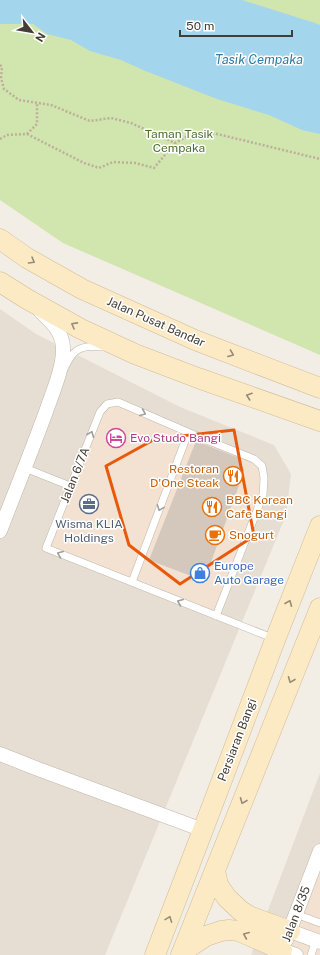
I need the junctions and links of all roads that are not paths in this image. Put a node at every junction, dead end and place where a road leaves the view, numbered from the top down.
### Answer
1 (0, 239) edge
2 (0, 282) edge
3 (27, 299) junction
4 (135, 354) junction
5 (58, 378) junction
6 (297, 380) junction
7 (320, 383) edge
8 (320, 388) edge
9 (286, 409) junction
10 (320, 421) edge
11 (188, 433) junction
12 (320, 433) edge
13 (24, 468) junction
14 (70, 486) junction
15 (320, 526) edge
16 (0, 531) edge
17 (132, 582) junction
18 (320, 608) edge
19 (216, 616) junction
20 (275, 640) junction
21 (0, 754) edge
22 (203, 830) junction
23 (320, 851) edge
24 (215, 870) junction
25 (293, 922) junction
26 (320, 923) edge
27 (318, 941) edge
28 (286, 953) edge
29 (182, 954) edge
30 (155, 955) edge
31 (311, 955) edge

1 -> 6 main road, Jalan Pusat Bandar
2 - 3 main road
4 -> 3 main road
3 - 5 street
4 - 5 lane
9 -> 4 main road
5 - 13 street
6 - 7 main road
6 - 8 main road, Jalan Pusat Bandar
9 - 10 main road
9 - 12 main road
14 -> 11 lane, Jalan 6/7A
11 -> 17 lane
11 - 19 lane
13 - 14 lane
13 - 16 street
17 -> 14 lane, Jalan 6/7A
20 -> 15 main road, Persiaran Bangi
19 -> 17 lane
18 -> 24 main road
19 - 20 lane
20 - 22 main road, Persiaran Bangi
21 - 22 street
30 -> 22 main road, Persiaran Bangi
23 - 25 street, Jalan 8/35
24 - 25 main road
24 - 29 main road
25 - 26 lane
25 - 27 street
25 - 28 street, Jalan 8/35
27 - 31 lane
28 -> 29 main road

